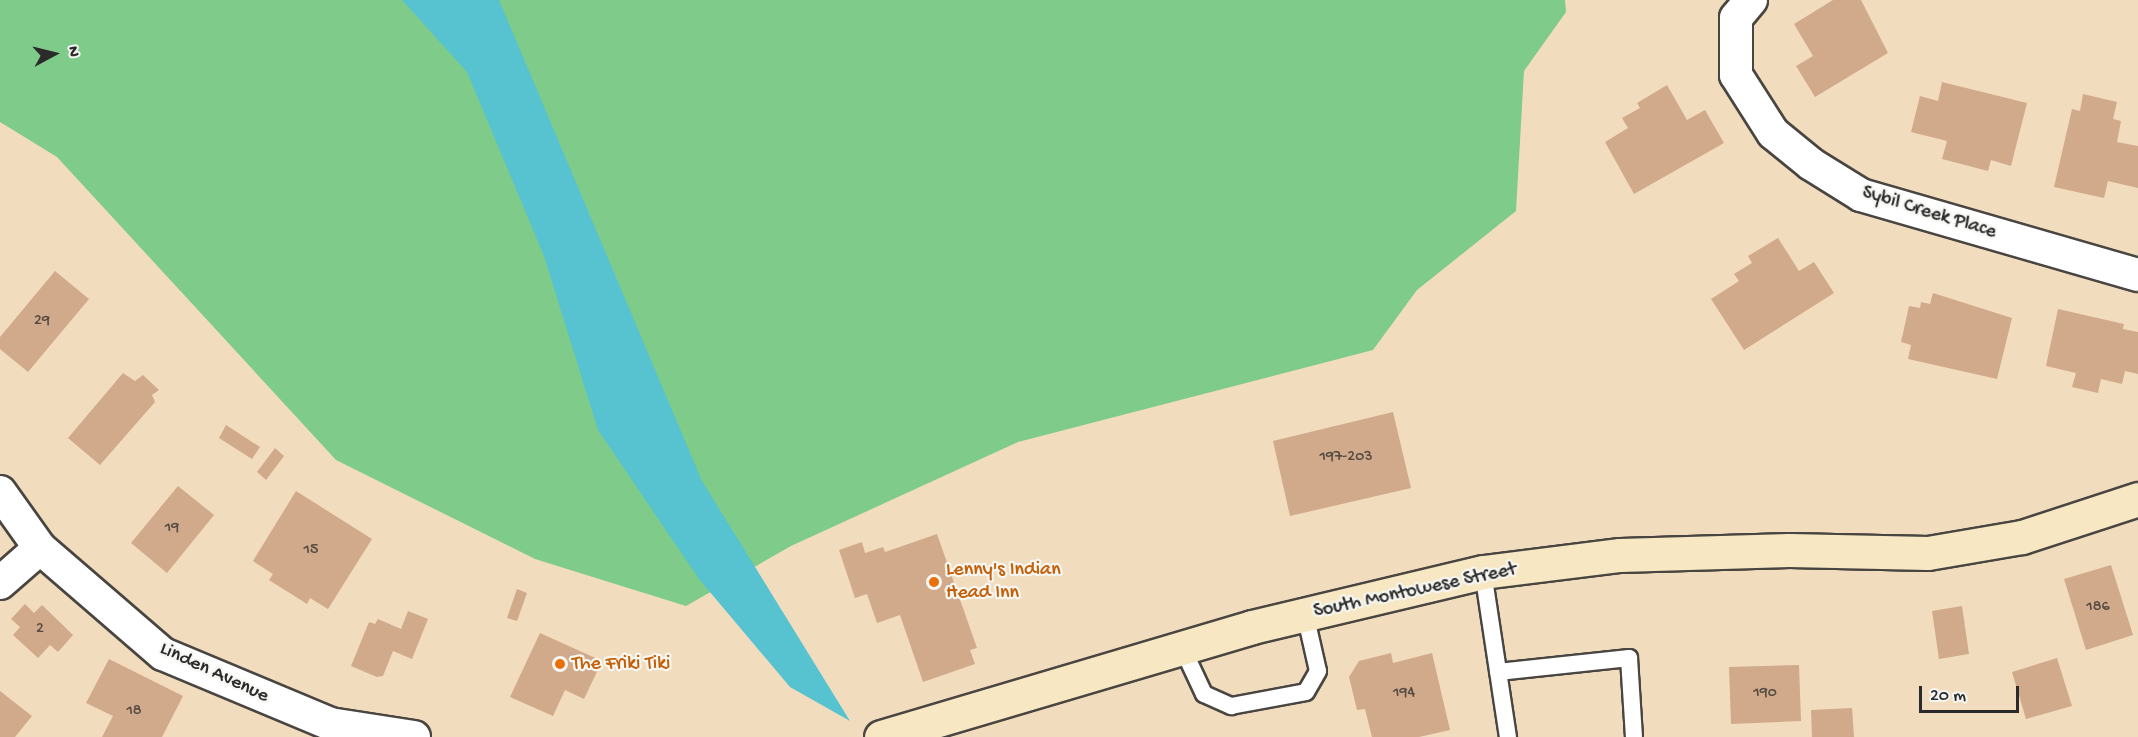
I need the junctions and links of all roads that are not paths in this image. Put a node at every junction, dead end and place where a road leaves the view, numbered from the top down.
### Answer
1 (1751, 0) edge
2 (2138, 275) edge
3 (0, 492) edge
4 (2138, 499) edge
5 (40, 548) junction
6 (1483, 572) junction
7 (0, 583) edge
8 (1305, 614) junction
9 (1182, 646) junction
10 (1498, 672) junction
11 (325, 730) edge
12 (414, 737) edge
13 (880, 737) edge
14 (1508, 737) edge
15 (1634, 737) edge

1 - 2 street, Sybil Creek Place
3 - 5 street, Linden Avenue
4 - 6 main road, South Montowese Street
5 - 7 street
5 - 11 street, Linden Avenue
6 - 8 main road, South Montowese Street
6 - 10 lane
8 - 9 main road, South Montowese Street
8 - 9 lane
9 - 13 main road, South Montowese Street
10 - 14 lane
10 - 15 lane
11 - 12 street, Linden Avenue

